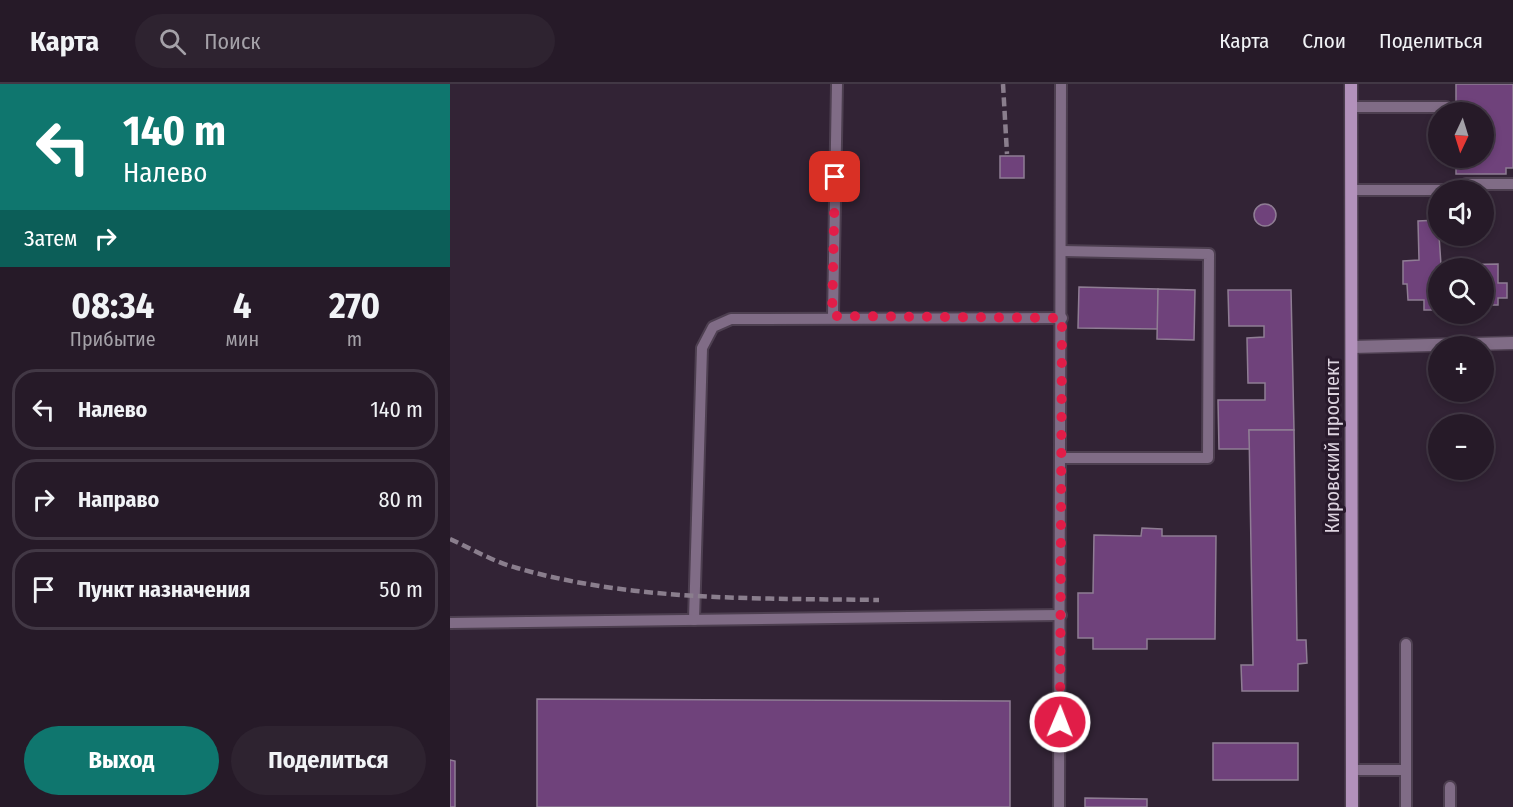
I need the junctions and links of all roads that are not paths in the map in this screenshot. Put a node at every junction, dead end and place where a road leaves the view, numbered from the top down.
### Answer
1 (837, 84) edge
2 (1061, 84) edge
3 (1351, 84) edge
4 (1351, 107) junction
5 (1428, 107) edge
6 (1513, 184) edge
7 (1351, 190) junction
8 (1062, 251) junction
9 (832, 316) junction
10 (1062, 318) junction
11 (1513, 343) edge
12 (1352, 347) junction
13 (1061, 458) junction
14 (1061, 615) junction
15 (694, 620) junction
16 (450, 623) edge
17 (1406, 644) dead end
18 (1352, 770) junction
19 (1406, 770) junction
20 (1450, 787) dead end
21 (1059, 807) edge
22 (1352, 807) edge
23 (1406, 807) edge
24 (1450, 807) edge

1 - 9 lane
2 - 8 lane
3 - 4 main road, Кировский проспект
4 - 5 lane
4 - 7 main road, Кировский проспект
6 - 7 lane
7 - 12 main road, Кировский проспект
8 - 10 lane
8 - 13 lane
9 - 10 lane
9 - 15 lane
10 - 13 lane
11 - 12 street
12 - 18 main road, Кировский проспект
13 - 14 lane
14 - 15 lane
14 - 21 lane
15 - 16 lane
17 - 19 lane
18 - 19 lane
18 - 22 main road, Кировский проспект
19 - 23 lane
20 - 24 lane

